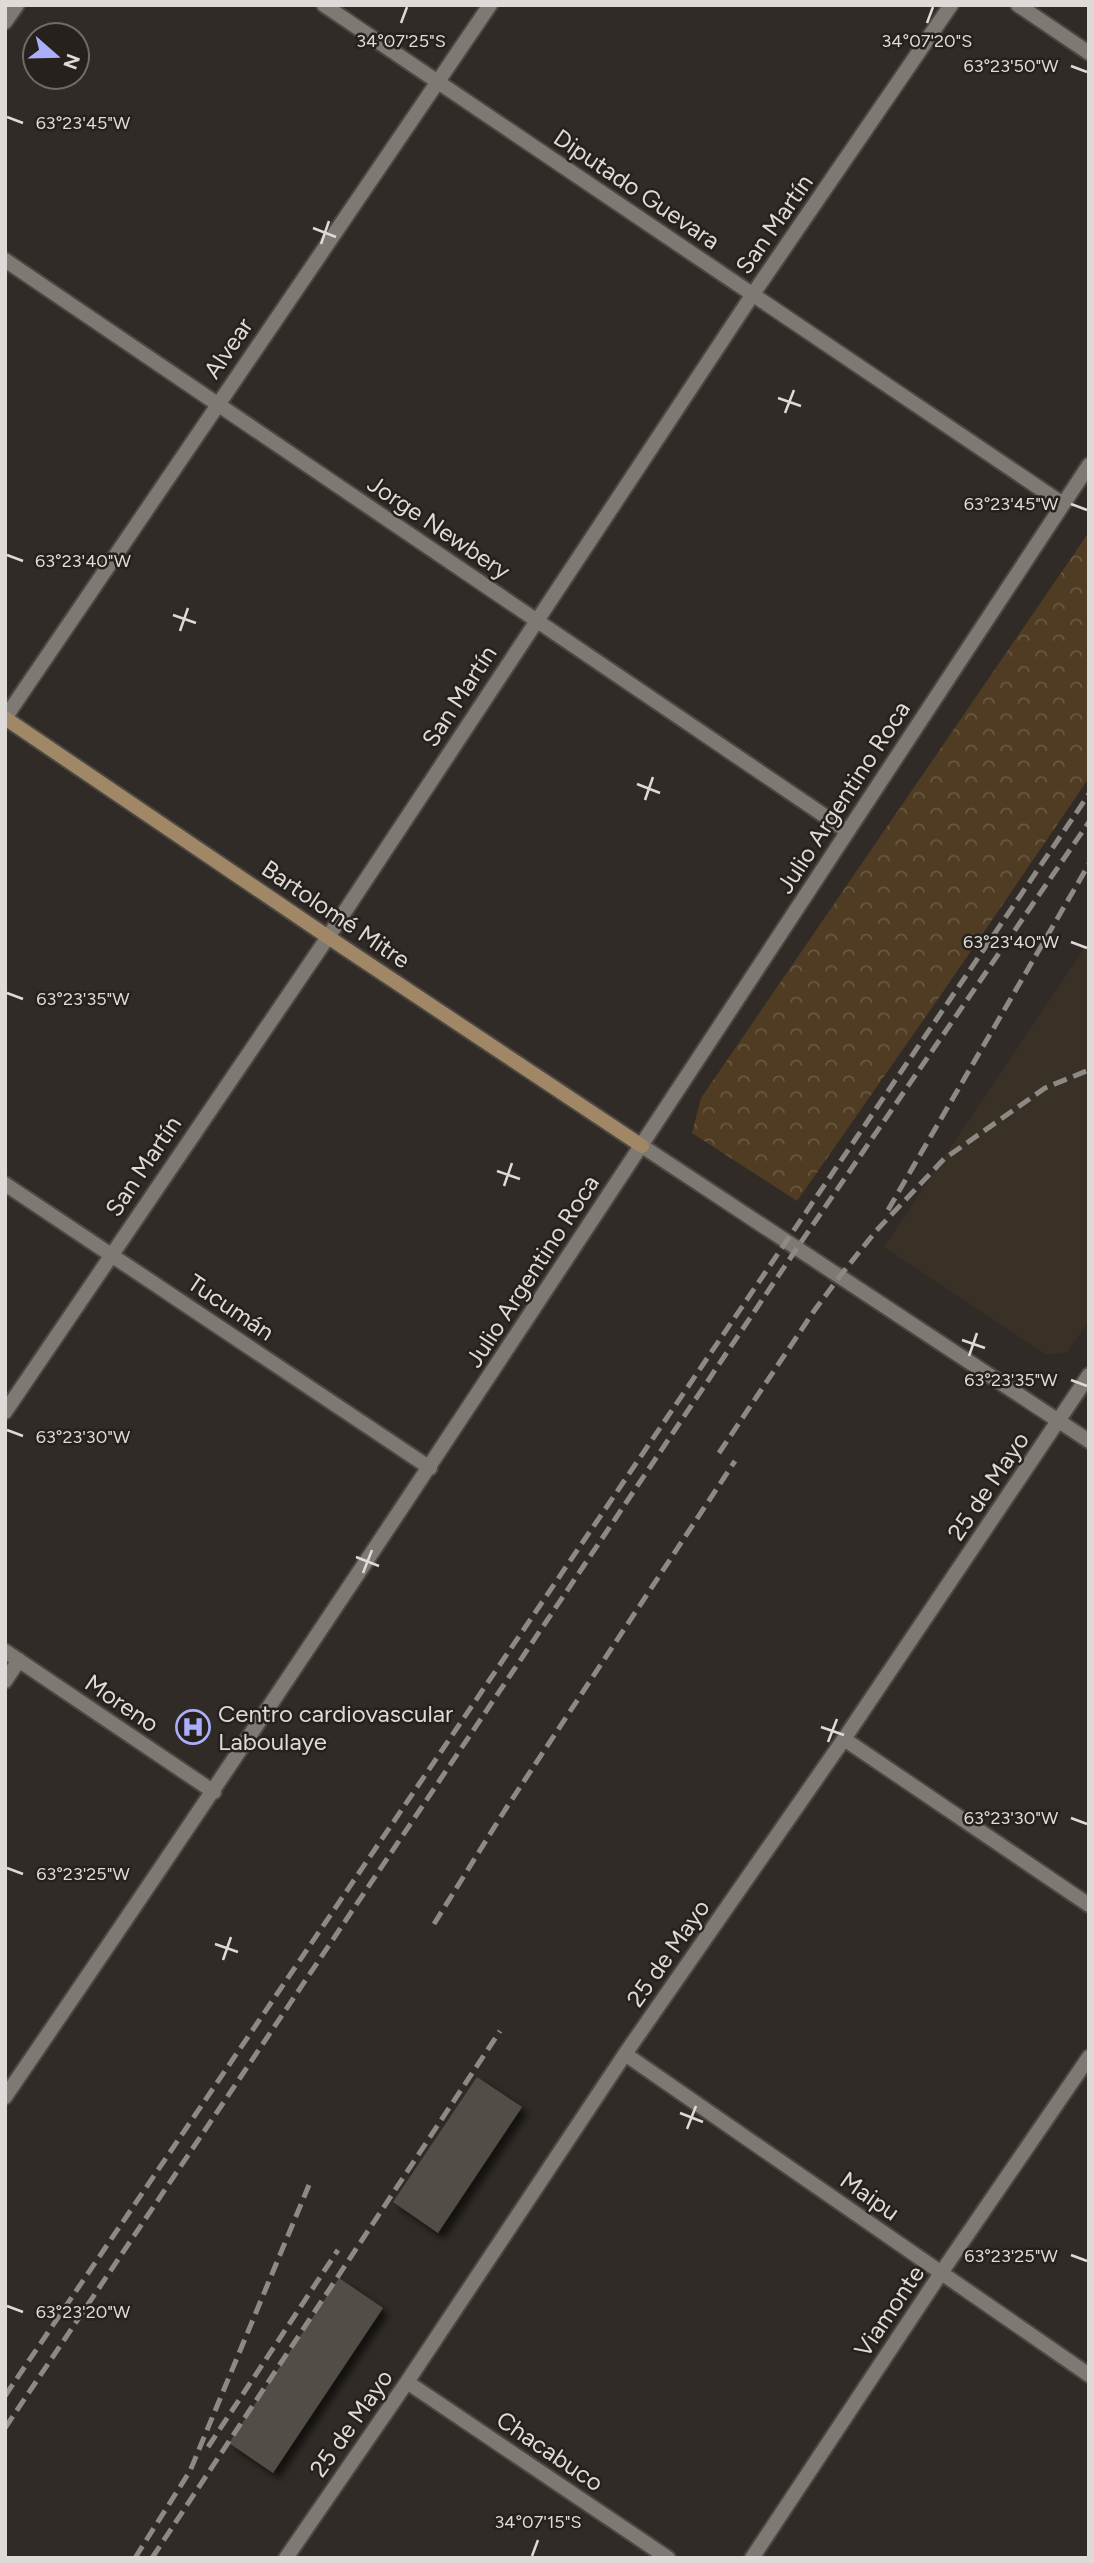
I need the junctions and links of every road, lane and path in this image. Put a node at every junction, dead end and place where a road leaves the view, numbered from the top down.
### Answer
1 (17, 5) edge
2 (324, 5) edge
3 (489, 5) edge
4 (951, 5) edge
5 (1018, 5) edge
6 (5, 22) edge
7 (1089, 53) edge
8 (437, 81) junction
9 (5, 260) edge
10 (753, 294) junction
11 (218, 404) junction
12 (1089, 465) edge
13 (1063, 503) junction
14 (536, 620) junction
15 (5, 718) edge
16 (848, 831) junction
17 (328, 937) junction
18 (642, 1146) junction
19 (5, 1184) edge
20 (111, 1254) junction
21 (1089, 1375) edge
22 (5, 1412) edge
23 (1060, 1420) junction
24 (1089, 1441) edge
25 (430, 1468) junction
26 (5, 1651) edge
27 (19, 1660) junction
28 (5, 1681) edge
29 (844, 1739) junction
30 (214, 1792) junction
31 (1089, 1905) edge
32 (625, 2054) junction
33 (1089, 2057) edge
34 (5, 2097) edge
35 (941, 2273) junction
36 (1089, 2375) edge
37 (407, 2382) junction
38 (285, 2558) edge
39 (668, 2558) edge
40 (752, 2558) edge

1 - 6 street
2 - 8 street, Diputado Guevara
3 - 8 street, Alvear
4 - 10 street, San Martín
5 - 7 street
8 - 10 street, Diputado Guevara
8 - 11 street, Alvear
9 - 11 street, Jorge Newbery
10 - 13 street, Diputado Guevara
10 - 14 street, San Martín
11 - 14 street, Jorge Newbery
11 - 15 street, Alvear
12 - 13 street, Julio Argentino Roca
13 - 16 street, Julio Argentino Roca
14 - 16 street, Jorge Newbery
14 - 17 street, San Martín
15 - 17 main road, Bartolomé Mitre
16 - 18 street, Julio Argentino Roca
17 - 18 main road, Bartolomé Mitre
17 - 20 street, San Martín
18 - 23 street
18 - 25 street, Julio Argentino Roca
19 - 20 street, Tucumán
20 - 22 street, San Martín
20 - 25 street, Tucumán
21 - 23 street, 25 de Mayo
23 - 24 street
23 - 29 street, 25 de Mayo
25 - 30 street, Julio Argentino Roca
26 - 27 street, Moreno
27 - 28 street
27 - 30 street, Moreno
29 - 31 street
29 - 32 street, 25 de Mayo
30 - 34 street, Julio Argentino Roca
32 - 35 street, Maipu
32 - 37 street, 25 de Mayo
33 - 35 street, Viamonte
35 - 36 street, Maipu
35 - 40 street, Viamonte
37 - 38 street, 25 de Mayo
37 - 39 street, Chacabuco

